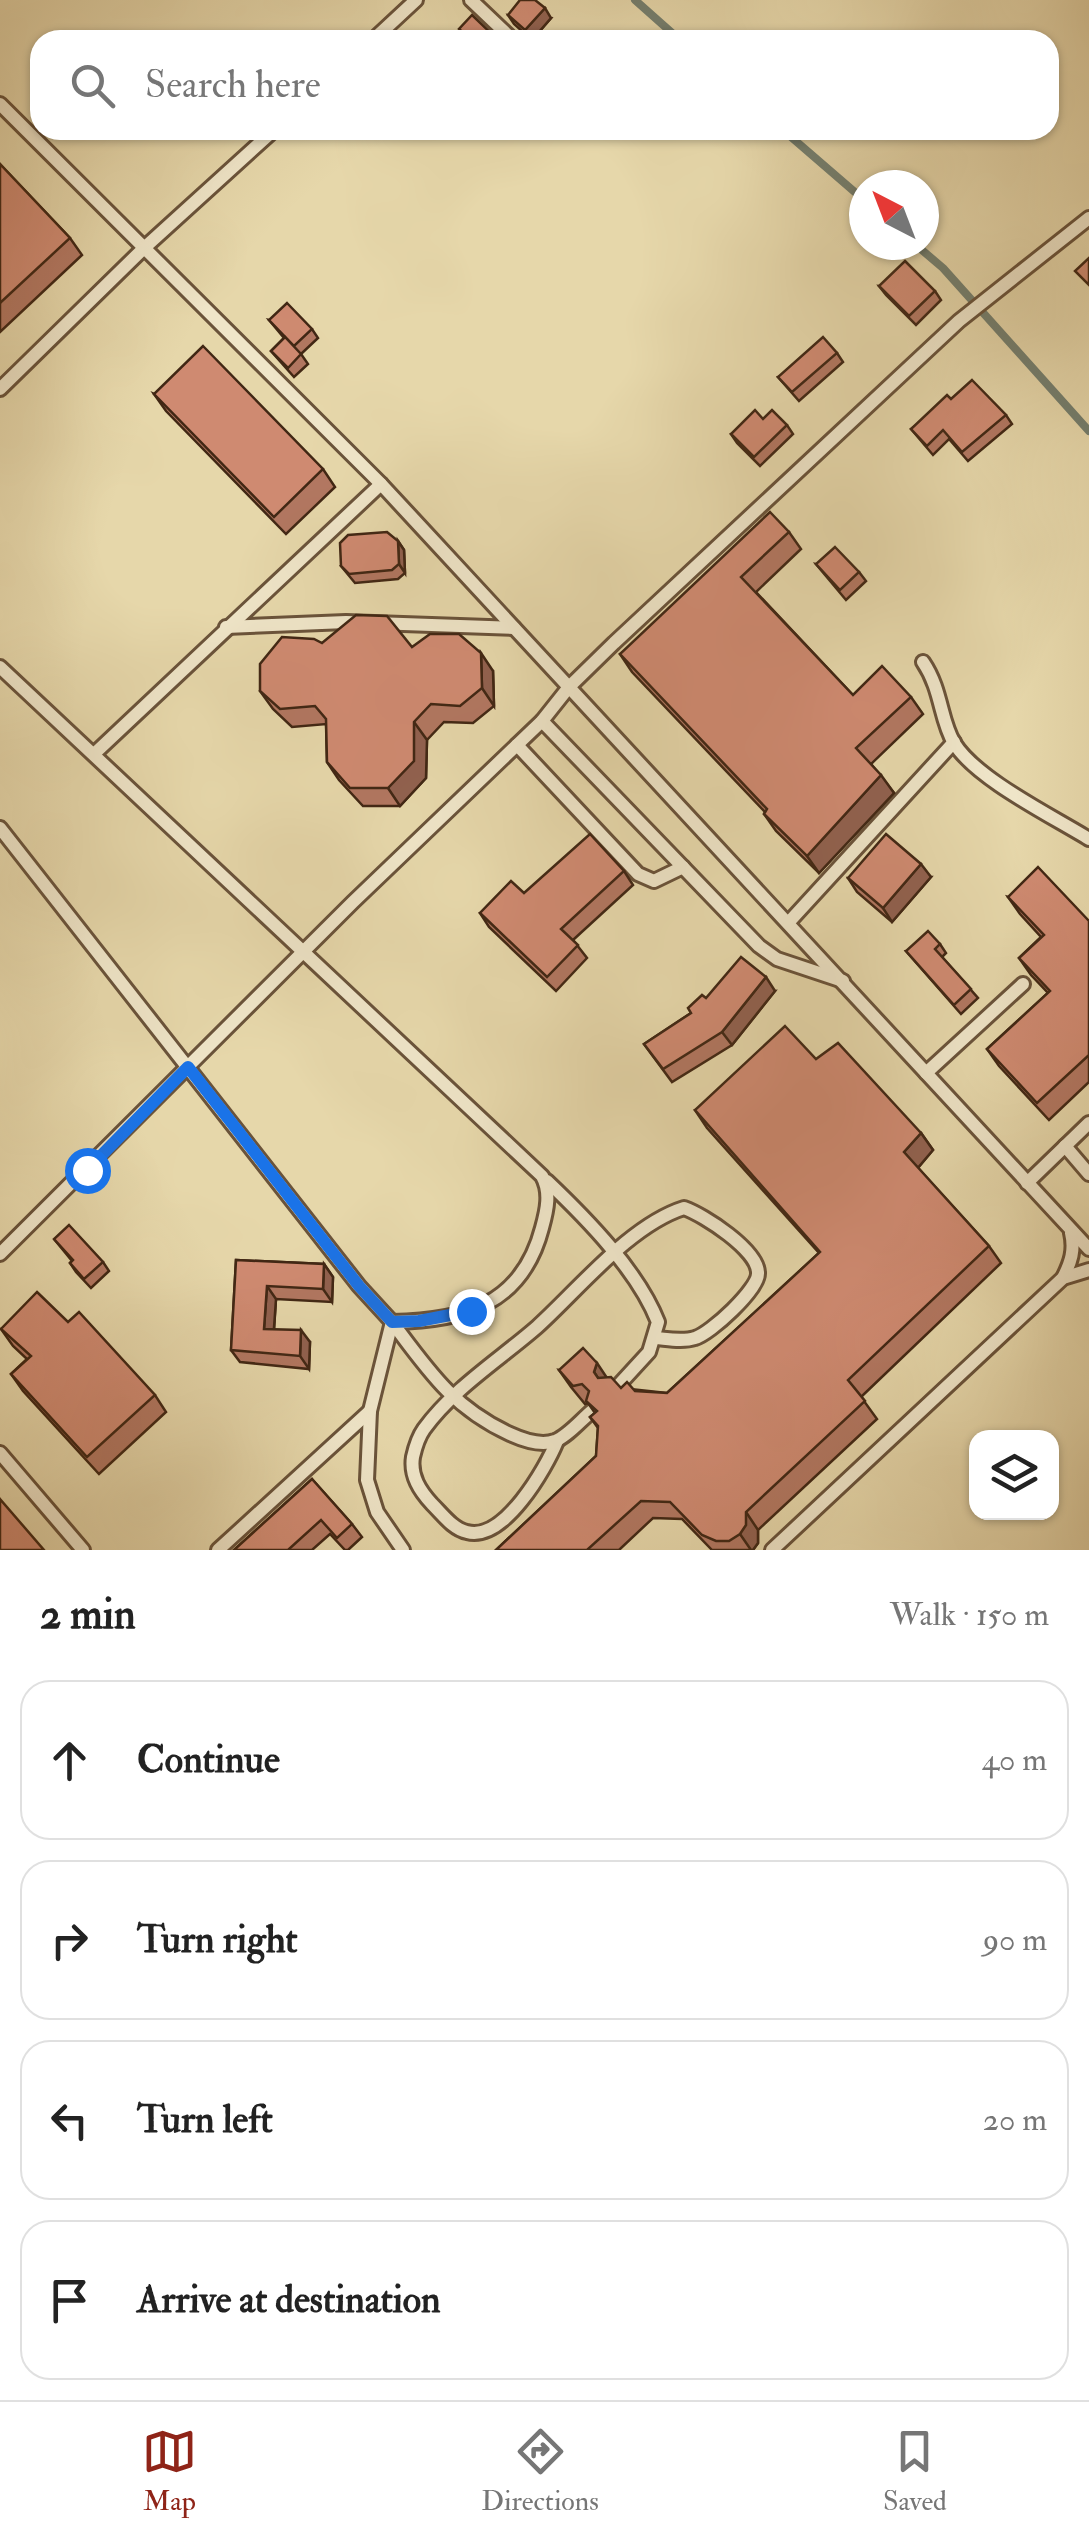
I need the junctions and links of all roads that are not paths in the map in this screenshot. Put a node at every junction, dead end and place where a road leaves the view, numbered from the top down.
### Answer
1 (416, 0) edge
2 (471, 0) edge
3 (383, 30) edge
4 (502, 30) edge
5 (0, 104) edge
6 (30, 134) edge
7 (36, 140) edge
8 (263, 140) edge
9 (1089, 218) edge
10 (143, 249) junction
11 (0, 388) edge
12 (382, 484) junction
13 (226, 627) junction
14 (514, 628) junction
15 (923, 662) dead end
16 (0, 667) edge
17 (569, 687) junction
18 (542, 720) junction
19 (954, 742) junction
20 (517, 746) junction
21 (94, 754) junction
22 (0, 828) edge
23 (1089, 839) edge
24 (683, 867) junction
25 (789, 922) junction
26 (306, 951) junction
27 (845, 982) junction
28 (1023, 984) edge
29 (188, 1067) junction
30 (926, 1073) junction
31 (1089, 1123) edge
32 (1064, 1146) junction
33 (1089, 1174) edge
34 (542, 1176) junction
35 (1027, 1183) junction
36 (1070, 1229) junction
37 (1089, 1249) edge
38 (0, 1254) edge
39 (614, 1254) junction
40 (1089, 1270) edge
41 (1062, 1278) junction
42 (392, 1322) junction
43 (656, 1338) junction
44 (616, 1388) edge
45 (451, 1398) junction
46 (592, 1411) edge
47 (370, 1412) junction
48 (558, 1440) junction
49 (0, 1453) edge
50 (84, 1550) edge
51 (218, 1550) edge
52 (403, 1550) edge
53 (772, 1550) edge

1 - 3 lane
2 - 4 lane
5 - 6 lane
7 - 10 lane
8 - 10 lane
9 - 17 lane
10 - 11 lane
10 - 12 lane
12 - 13 lane
12 - 14 lane
13 - 14 lane
13 - 21 lane
14 - 17 lane
15 - 19 lane
16 - 21 lane
17 - 18 lane
17 - 25 lane
18 - 20 lane
18 - 24 lane
19 - 23 lane
19 - 25 lane
20 - 24 lane
20 - 26 lane
21 - 26 lane
22 - 29 lane
24 - 27 lane
25 - 27 lane
26 - 29 lane
26 - 34 lane
27 - 30 lane
28 - 30 lane
29 - 38 lane
29 - 42 lane
30 - 35 lane
31 - 32 lane
32 - 33 lane
32 - 35 lane
34 - 39 lane
34 - 42 lane
35 - 36 lane
36 - 37 lane
36 - 41 lane
39 - 43 lane
39 - 43 lane
39 - 45 lane
40 - 41 lane
41 - 53 lane
42 - 45 lane
42 - 47 lane
43 - 44 lane
45 - 48 lane
45 - 48 lane
46 - 48 lane
47 - 51 lane
47 - 52 lane
49 - 50 lane

